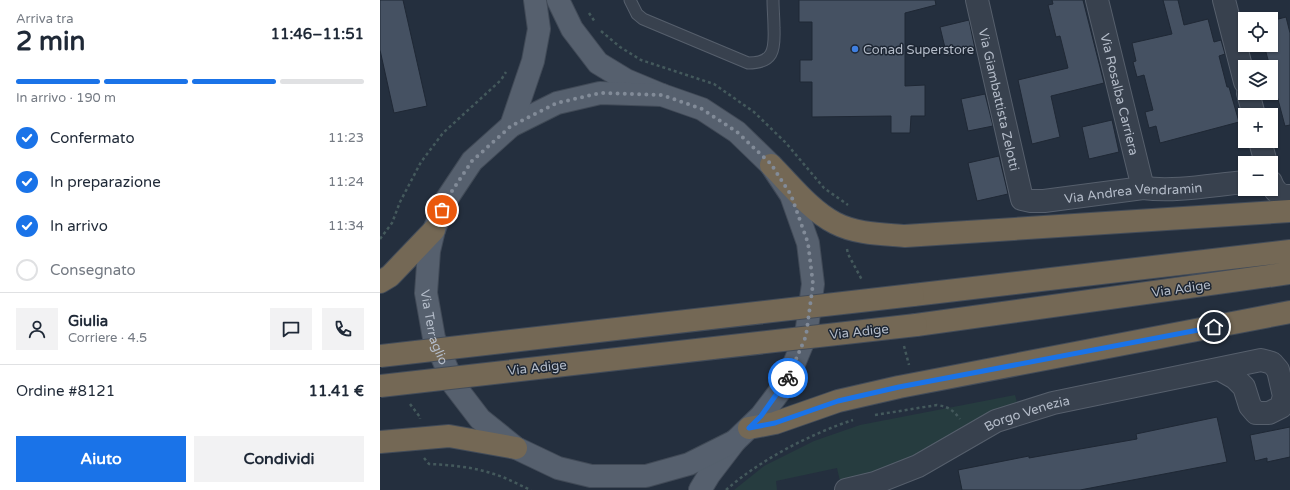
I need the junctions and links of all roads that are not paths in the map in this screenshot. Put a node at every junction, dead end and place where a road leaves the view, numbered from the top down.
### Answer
1 (535, 0) edge
2 (558, 0) edge
3 (630, 0) edge
4 (773, 0) edge
5 (978, 0) edge
6 (1097, 0) edge
7 (1224, 0) edge
8 (1239, 60) edge
9 (662, 95) junction
10 (511, 126) junction
11 (771, 164) junction
12 (1238, 183) edge
13 (1143, 188) junction
14 (1278, 193) edge
15 (1290, 196) edge
16 (1022, 199) joint
17 (1290, 211) edge
18 (434, 230) junction
19 (1290, 250) edge
20 (1290, 273) edge
21 (380, 282) edge
22 (1290, 312) edge
23 (380, 356) edge
24 (1219, 369) dead end
25 (380, 386) edge
26 (742, 434) junction
27 (380, 442) edge
28 (516, 448) junction
29 (591, 476) junction
30 (611, 490) edge
31 (700, 490) edge
32 (846, 490) edge

1 - 10 main road, Via Terraglio
2 - 9 main road, Via Terraglio
3 - 4 lane
5 - 16 street, Via Giambattista Zelotti
6 - 13 street, Via Rosalba Carriera
7 - 8 street
9 - 10 main road, Via Terraglio
9 - 11 main road, Via Terraglio
10 - 18 main road, Via Terraglio
11 - 17 highway
11 - 26 main road, Via Terraglio
12 - 13 street, Via Andrea Vendramin
13 - 16 street, Via Andrea Vendramin
14 - 15 street
18 - 21 highway
18 - 28 main road, Via Terraglio
19 - 23 highway, Via Adige, bridge
20 - 25 highway, Via Adige, bridge
22 - 26 highway
24 - 32 street, Borgo Venezia
26 - 29 main road, Via Terraglio
26 - 31 main road, Via Terraglio
27 - 28 highway
28 - 29 main road, Via Terraglio
29 - 30 main road, Via Terraglio

